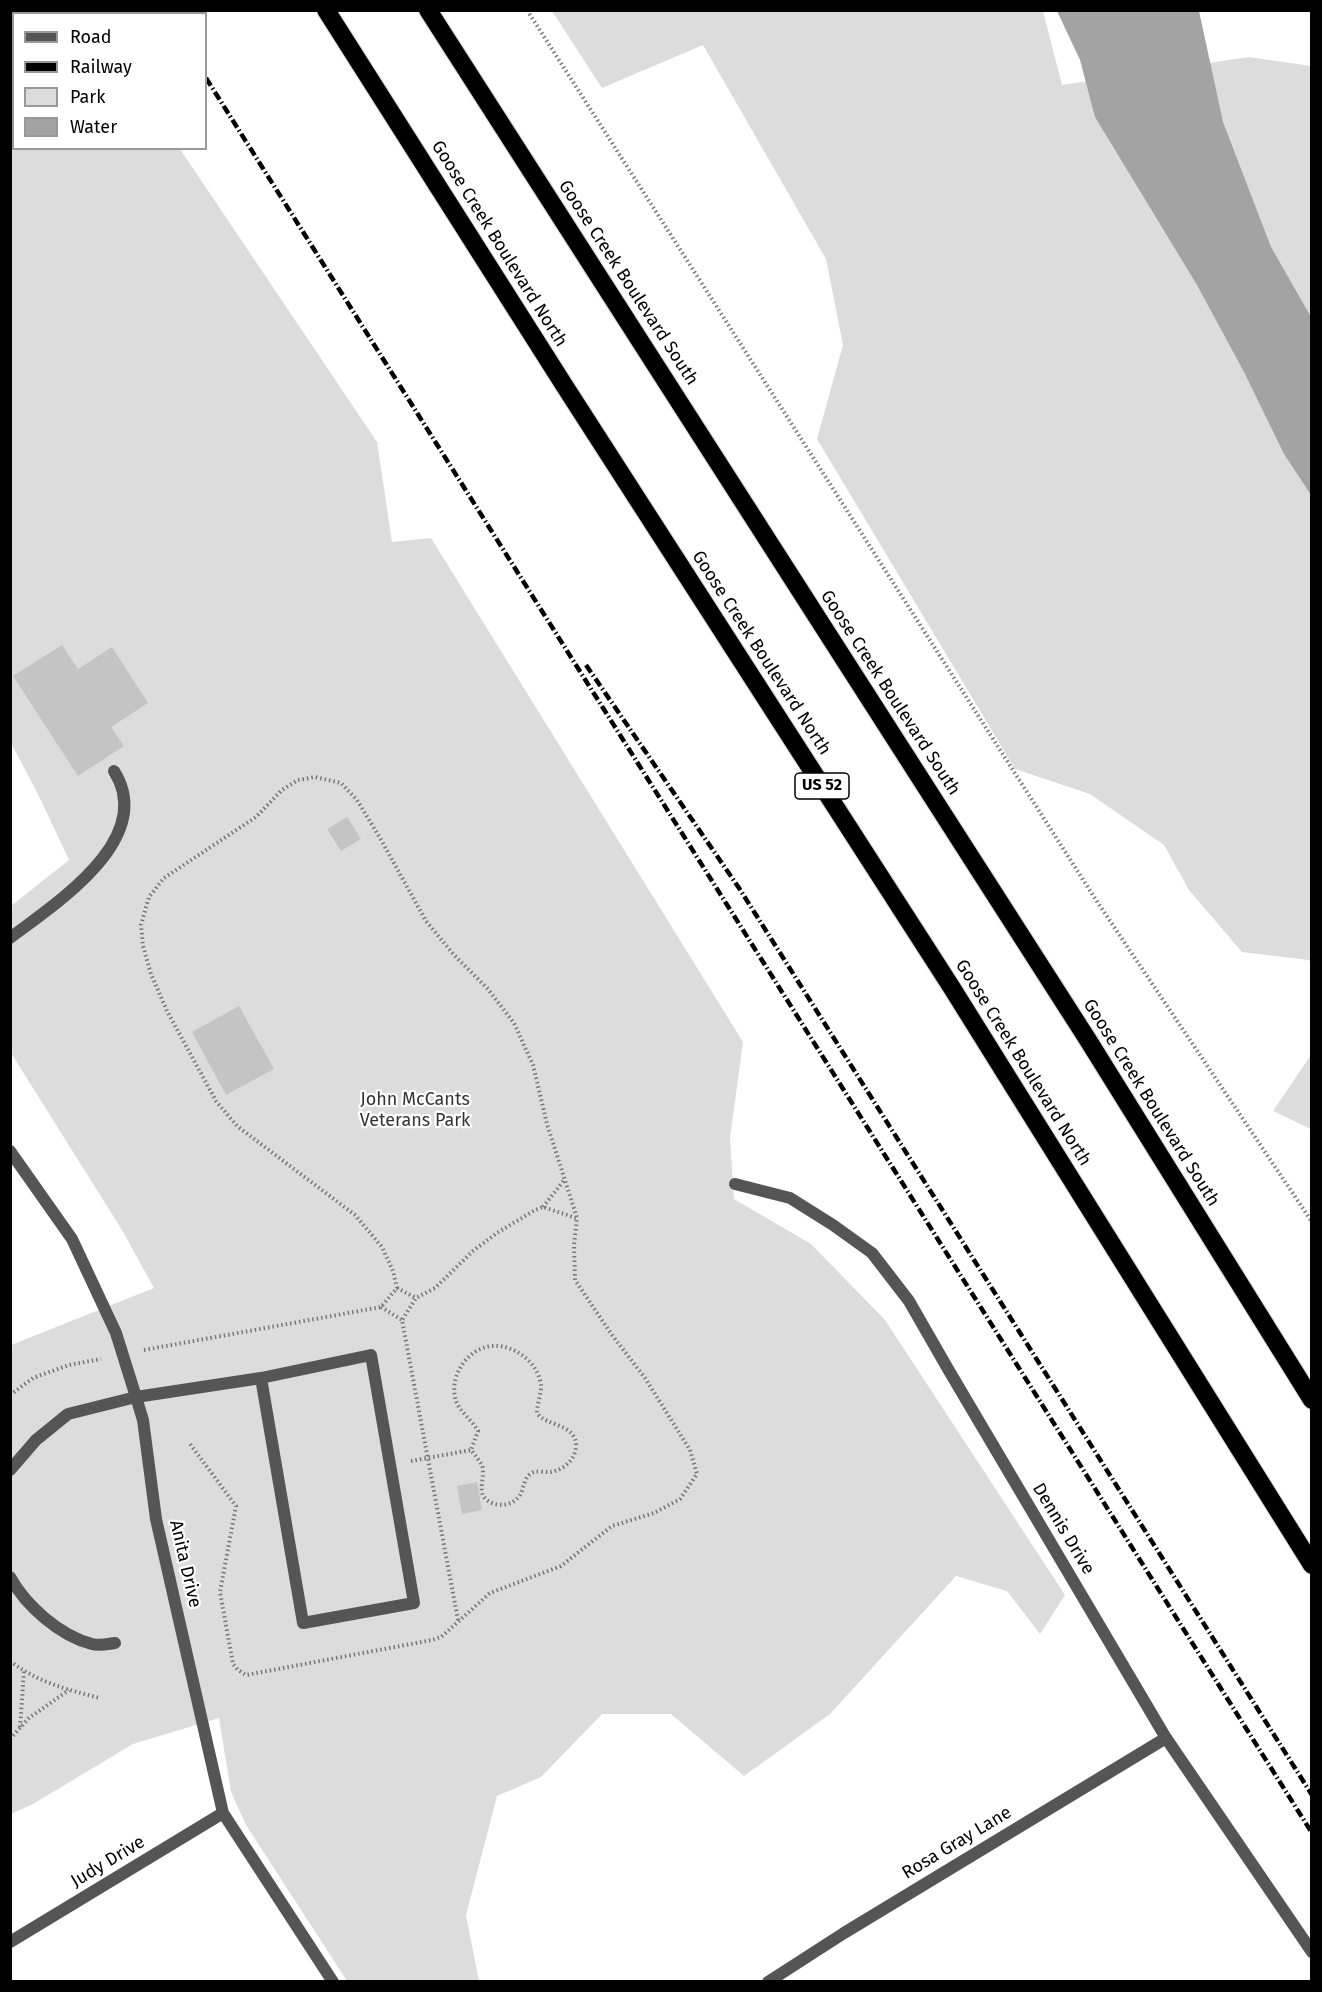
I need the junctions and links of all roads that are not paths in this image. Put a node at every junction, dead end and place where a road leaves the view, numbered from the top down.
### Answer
1 (326, 10) edge
2 (428, 10) edge
3 (114, 771) dead end
4 (10, 938) edge
5 (10, 1151) edge
6 (735, 1184) dead end
7 (261, 1378) junction
8 (136, 1397) junction
9 (1311, 1400) edge
10 (10, 1470) edge
11 (1311, 1565) edge
12 (10, 1577) edge
13 (115, 1643) dead end
14 (1166, 1738) junction
15 (224, 1813) junction
16 (10, 1942) edge
17 (1311, 1952) edge
18 (333, 1982) edge
19 (768, 1982) edge

1 - 11 highway, Goose Creek Boulevard North / US 52
2 - 9 highway, Goose Creek Boulevard South
3 - 4 street
5 - 8 street, Anita Drive
6 - 14 street, Dennis Drive
7 - 7 street
7 - 8 street
8 - 10 street
8 - 15 street, Anita Drive
12 - 13 street
14 - 17 street, Dennis Drive
14 - 19 street, Rosa Gray Lane
15 - 16 street, Judy Drive
15 - 18 street, Anita Drive

